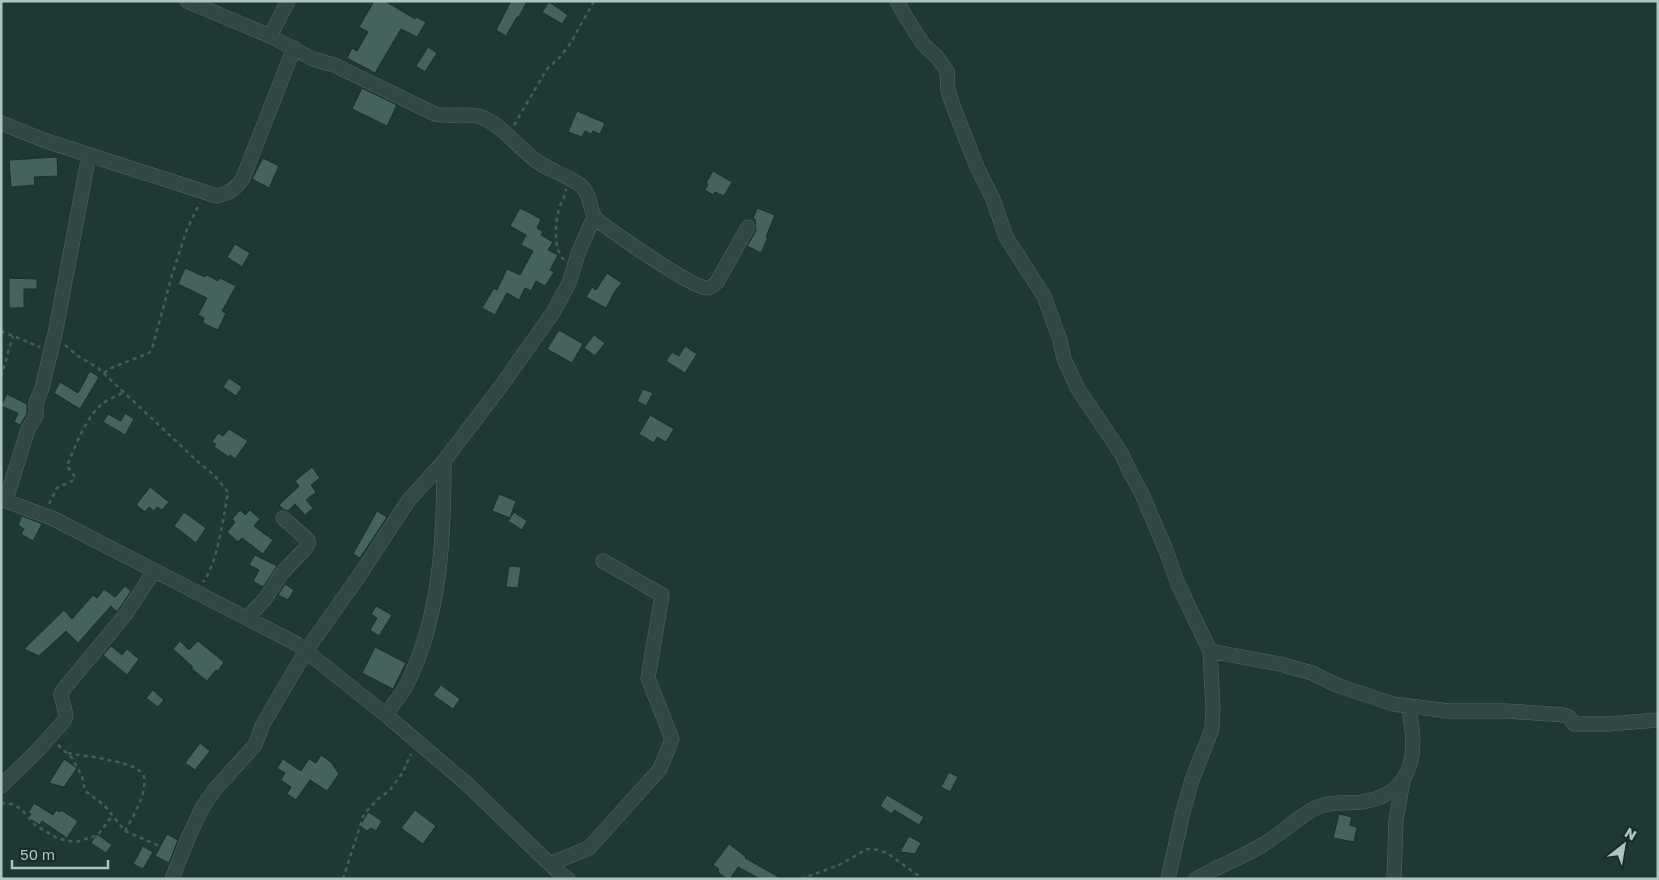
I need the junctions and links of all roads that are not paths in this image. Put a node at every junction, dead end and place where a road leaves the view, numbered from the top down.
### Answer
1 (187, 1) edge
2 (288, 1) edge
3 (897, 1) edge
4 (270, 36) junction
5 (294, 48) junction
6 (1, 123) edge
7 (89, 155) junction
8 (594, 217) junction
9 (748, 227) dead end
10 (444, 461) junction
11 (4, 499) edge
12 (283, 518) dead end
13 (603, 561) dead end
14 (154, 571) junction
15 (247, 618) junction
16 (306, 651) junction
17 (1210, 651) junction
18 (1408, 707) junction
19 (386, 715) junction
20 (1658, 720) edge
21 (1403, 781) junction
22 (1, 786) edge
23 (557, 873) edge
24 (172, 879) edge
25 (1168, 879) edge
26 (1196, 879) edge
27 (1394, 879) edge

1 - 4 street
2 - 4 street
3 - 17 street
4 - 5 street
5 - 7 street
5 - 8 street
6 - 7 street
7 - 11 street
8 - 9 street
8 - 10 street
10 - 16 street
10 - 19 street
11 - 14 street
12 - 15 street
13 - 23 street
14 - 15 street
14 - 22 street
15 - 16 street
16 - 19 street
16 - 24 street
17 - 18 street
17 - 25 street
18 - 20 street
18 - 21 street
19 - 23 street
21 - 26 street
21 - 27 street

